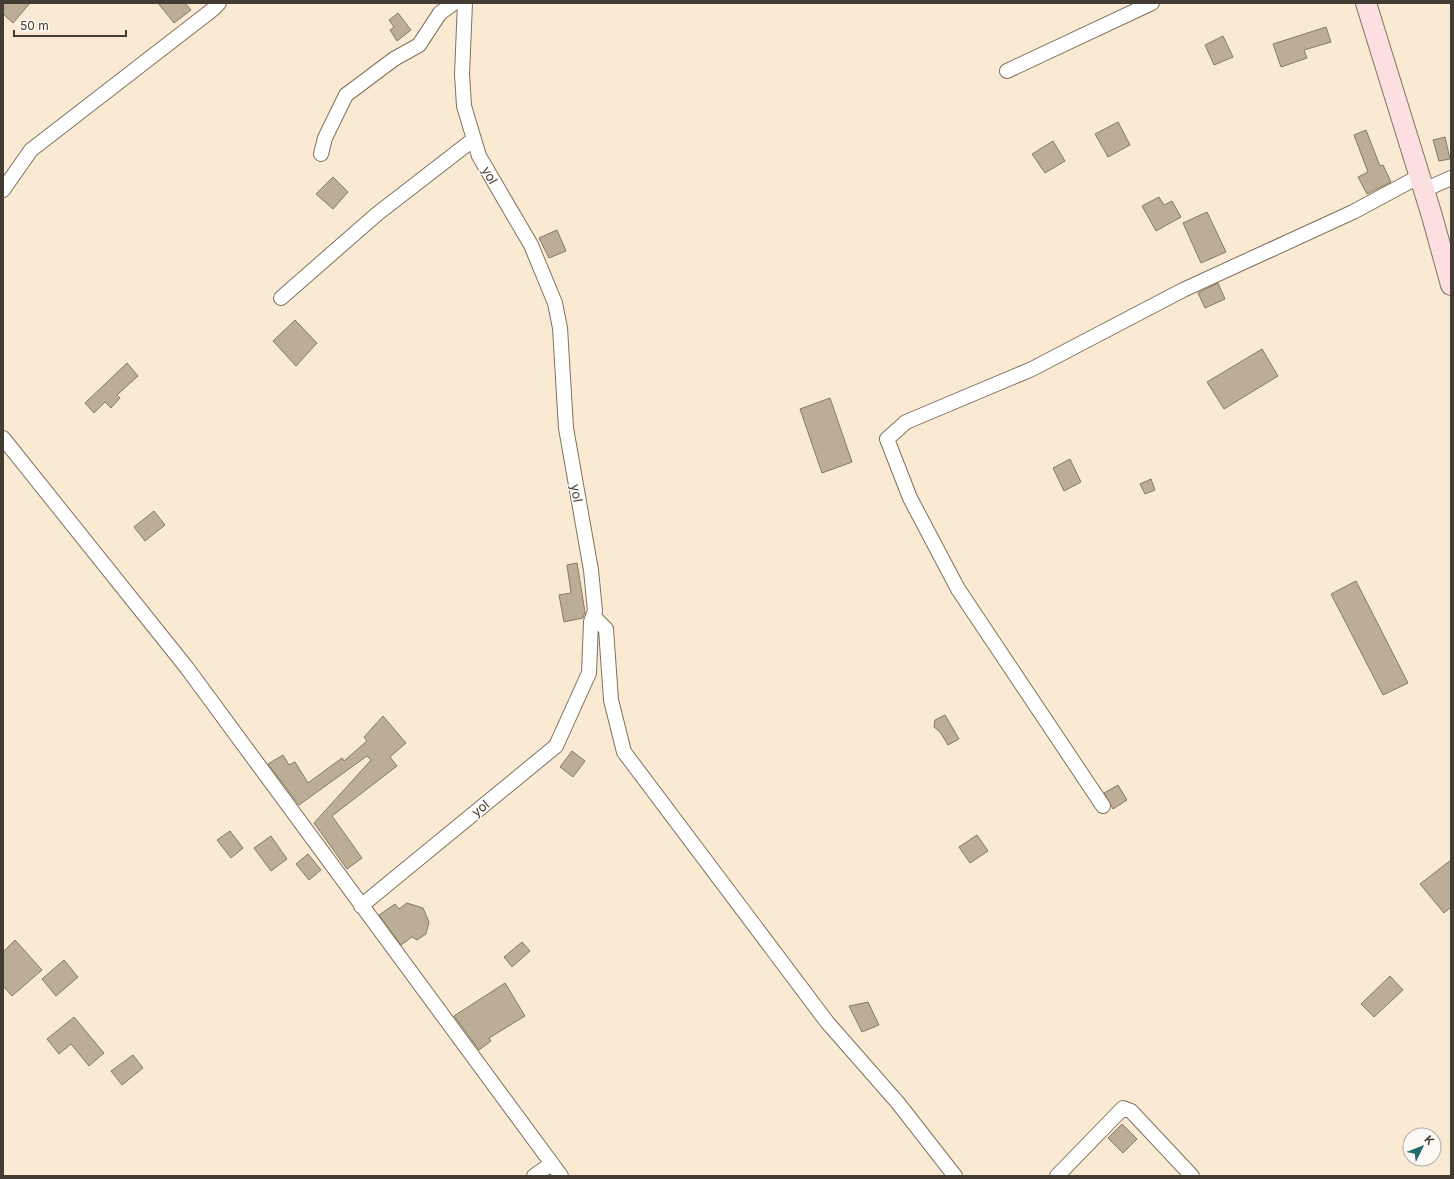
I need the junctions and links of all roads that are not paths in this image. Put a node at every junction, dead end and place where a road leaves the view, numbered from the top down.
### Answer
1 (219, 3) edge
2 (454, 3) edge
3 (465, 3) edge
4 (1152, 3) edge
5 (1366, 3) edge
6 (1007, 71) dead end
7 (474, 139) junction
8 (321, 154) dead end
9 (1451, 178) edge
10 (1422, 183) junction
11 (3, 190) edge
12 (1451, 285) edge
13 (281, 298) dead end
14 (3, 438) edge
15 (593, 616) junction
16 (1103, 806) dead end
17 (361, 906) junction
18 (551, 1164) junction
19 (534, 1176) edge
20 (561, 1176) edge
21 (955, 1176) edge
22 (1057, 1176) edge
23 (1192, 1176) edge

1 - 11 street
2 - 8 street
3 - 7 street, yol
4 - 6 street
5 - 10 main road
7 - 13 street
7 - 15 street, yol
9 - 10 street
10 - 12 main road
10 - 16 street
14 - 17 street
15 - 17 street, yol
15 - 21 street
17 - 18 street
18 - 19 street
18 - 20 street
22 - 23 street

